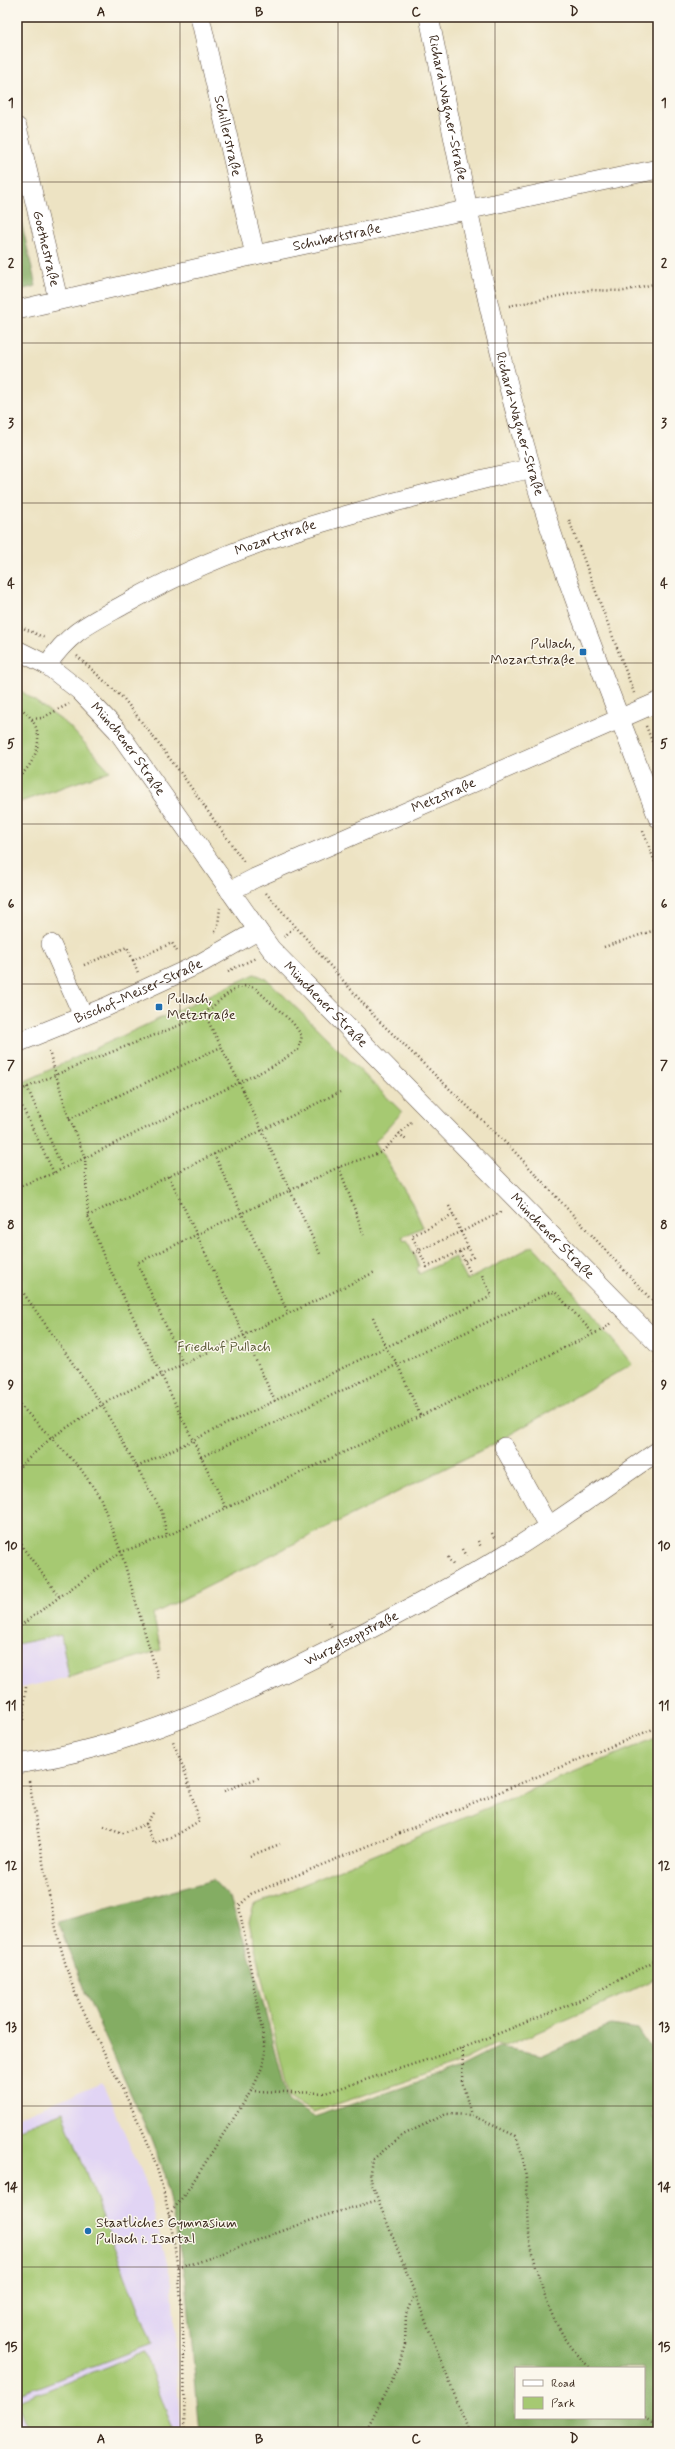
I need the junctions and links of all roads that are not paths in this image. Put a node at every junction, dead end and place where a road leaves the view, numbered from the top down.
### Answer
1 (200, 17) edge
2 (429, 17) edge
3 (17, 127) edge
4 (658, 169) edge
5 (469, 210) junction
6 (254, 255) junction
7 (58, 299) junction
8 (17, 310) edge
9 (531, 469) junction
10 (17, 650) edge
11 (47, 665) junction
12 (658, 702) edge
13 (620, 717) junction
14 (658, 818) edge
15 (225, 898) junction
16 (257, 931) junction
17 (51, 944) dead end
18 (83, 1016) junction
19 (17, 1043) edge
20 (658, 1344) edge
21 (504, 1447) dead end
22 (658, 1452) edge
23 (548, 1526) junction
24 (22, 1763) edge

1 - 6 street, Schillerstraße
2 - 5 street, Richard-Wagner-Straße
3 - 7 street, Goethestraße
4 - 5 street, Schubertstraße
5 - 6 street, Schubertstraße
5 - 9 street, Richard-Wagner-Straße
6 - 7 street, Schubertstraße
7 - 8 street, Schubertstraße
9 - 11 street, Mozartstraße
9 - 13 street, Richard-Wagner-Straße
10 - 11 street, Münchener Straße
11 - 15 street, Münchener Straße
12 - 13 street, Metzstraße
13 - 14 street, Richard-Wagner-Straße
13 - 15 street, Metzstraße
15 - 16 street, Münchener Straße
16 - 18 street, Bischof-Meiser-Straße
16 - 20 street, Münchener Straße
17 - 18 street
18 - 19 street, Bischof-Meiser-Straße
21 - 23 street
22 - 23 street, Wurzelseppstraße
23 - 24 street, Wurzelseppstraße

